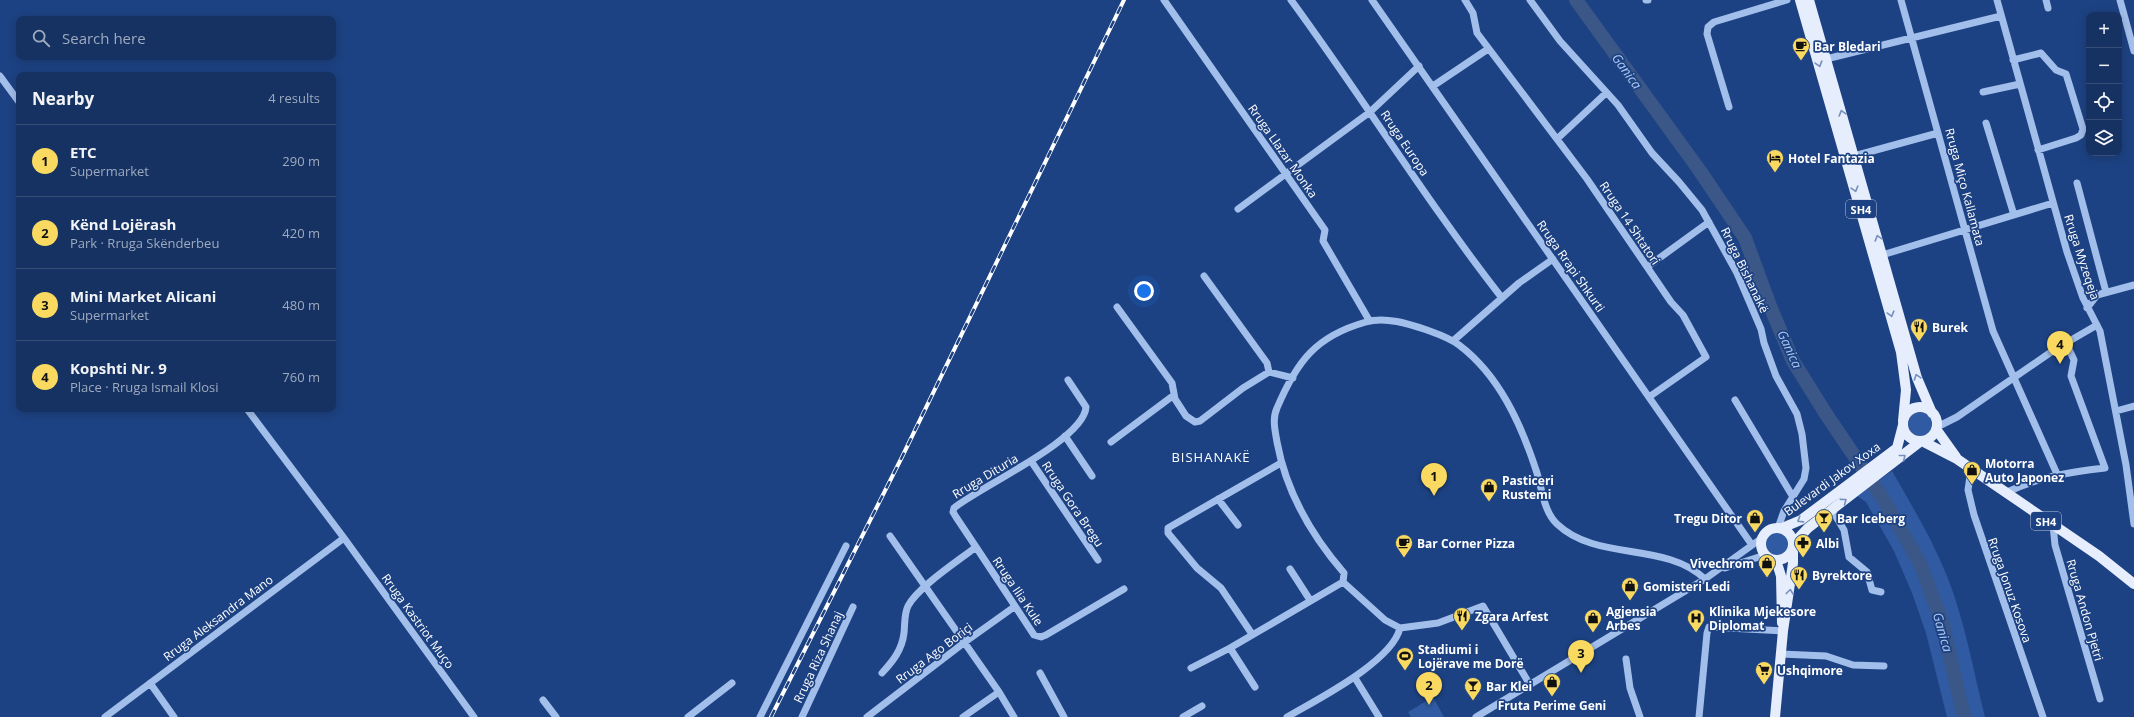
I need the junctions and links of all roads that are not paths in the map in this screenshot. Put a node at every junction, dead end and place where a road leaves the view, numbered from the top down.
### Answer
1 (1164, 0) edge
2 (1291, 0) edge
3 (1372, 0) edge
4 (1465, 0) edge
5 (1530, 0) edge
6 (1787, 0) edge
7 (1800, 0) edge
8 (1809, 0) edge
9 (1901, 0) edge
10 (1997, 0) edge
11 (2046, 0) edge
12 (2120, 0) edge
13 (2048, 8) dead end
14 (2001, 16) junction
15 (1912, 38) junction
16 (1488, 49) junction
17 (2134, 51) edge
18 (1826, 59) junction
19 (2013, 60) junction
20 (1419, 66) junction
21 (0, 76) edge
22 (2020, 84) junction
23 (1433, 86) junction
24 (1983, 92) dead end
25 (1606, 93) junction
26 (16, 98) edge
27 (1729, 107) dead end
28 (1370, 112) junction
29 (1986, 123) dead end
30 (1938, 133) junction
31 (1557, 139) junction
32 (2038, 150) junction
33 (1854, 156) junction
34 (1286, 174) junction
35 (2076, 184) dead end
36 (2053, 203) junction
37 (1238, 209) dead end
38 (2014, 215) junction
39 (1709, 222) junction
40 (1965, 230) junction
41 (1882, 255) junction
42 (1553, 260) junction
43 (1647, 267) junction
44 (1204, 276) dead end
45 (2134, 285) edge
46 (2106, 292) junction
47 (1502, 298) junction
48 (1117, 307) dead end
49 (2087, 308) junction
50 (1369, 320) junction
51 (2097, 324) junction
52 (1453, 341) junction
53 (2066, 343) junction
54 (1269, 372) junction
55 (1293, 378) junction
56 (2014, 378) junction
57 (1068, 380) dead end
58 (1174, 395) junction
59 (1649, 397) junction
60 (1735, 400) dead end
61 (2134, 406) edge
62 (2116, 411) junction
63 (249, 412) edge
64 (1932, 413) junction
65 (1903, 423) junction
66 (1937, 428) junction
67 (1065, 436) junction
68 (1922, 441) junction
69 (1111, 442) dead end
70 (1957, 459) junction
71 (1031, 461) junction
72 (1281, 463) junction
73 (1882, 467) junction
74 (1971, 469) junction
75 (2057, 474) junction
76 (1092, 476) dead end
77 (1857, 485) junction
78 (2005, 493) junction
79 (1793, 497) junction
80 (1218, 499) junction
81 (1832, 510) junction
82 (2134, 524) edge
83 (1238, 525) dead end
84 (2053, 525) junction
85 (1780, 528) junction
86 (890, 536) dead end
87 (344, 538) junction
88 (1762, 538) junction
89 (1752, 544) junction
90 (846, 546) dead end
91 (1793, 546) junction
92 (976, 548) junction
93 (1765, 554) junction
94 (1098, 560) dead end
95 (1776, 560) junction
96 (1290, 569) dead end
97 (1721, 569) junction
98 (1705, 579) junction
99 (1343, 582) junction
100 (2134, 584) edge
101 (925, 587) junction
102 (1124, 589) dead end
103 (1881, 592) dead end
104 (1310, 600) junction
105 (853, 607) dead end
106 (1014, 607) junction
107 (1400, 628) junction
108 (1783, 631) junction
109 (1252, 634) junction
110 (964, 642) junction
111 (1230, 648) junction
112 (1781, 654) junction
113 (1626, 659) dead end
114 (1884, 666) dead end
115 (1191, 668) dead end
116 (882, 673) dead end
117 (1040, 673) dead end
118 (1355, 678) junction
119 (150, 683) junction
120 (732, 683) dead end
121 (1530, 685) junction
122 (1255, 687) dead end
123 (999, 692) junction
124 (2100, 699) dead end
125 (543, 700) dead end
126 (1202, 706) dead end
127 (106, 717) edge
128 (174, 717) edge
129 (474, 717) edge
130 (556, 717) edge
131 (688, 717) edge
132 (760, 717) edge
133 (802, 717) edge
134 (867, 717) edge
135 (963, 717) edge
136 (1014, 717) edge
137 (1064, 717) edge
138 (1183, 717) edge
139 (1287, 717) edge
140 (1379, 717) edge
141 (1476, 717) edge
142 (1640, 717) edge
143 (1699, 717) edge
144 (1775, 717) edge
145 (2043, 717) edge

1 - 34 street, Rruga Llazar Monka
2 - 28 street, Rruga Europa
3 - 20 street, Rruga Rrapi Shkurti
4 - 16 street, Rruga 14 Shtatori
5 - 25 street, Rruga Bishanakë
6 - 27 street
7 -> 65 main road, SH4
8 - 18 main road, SH4
9 - 15 street, Rruga Miço Kallamata
10 - 14 street, Rruga Myzeqeja
11 - 13 street
12 - 17 street
14 - 15 street
14 - 19 street, Rruga Myzeqeja
15 - 18 street
15 - 30 street, Rruga Miço Kallamata
16 - 23 street
16 - 31 street, Rruga 14 Shtatori
33 -> 18 main road, SH4
19 - 22 street, Rruga Myzeqeja
19 - 32 street
20 - 23 street, Rruga Rrapi Shkurti
20 - 28 street
21 - 26 street
22 - 24 street
22 - 32 street, Rruga Myzeqeja
23 - 42 street, Rruga Rrapi Shkurti
25 - 31 street
25 - 39 street, Rruga Bishanakë
28 - 34 street
28 - 47 street, Rruga Europa
29 - 38 street
30 - 33 street
30 - 40 street, Rruga Miço Kallamata
31 - 43 street, Rruga 14 Shtatori
32 - 36 street, Rruga Myzeqeja
41 -> 33 main road, SH4
34 - 37 street
34 - 50 street, Rruga Llazar Monka
35 - 46 street
36 - 38 street
36 - 49 street, Rruga Myzeqeja
38 - 40 street
39 - 43 street, Rruga Bishanakë
39 - 79 street, Rruga Bishanakë
40 - 41 street
40 - 56 street, Rruga Miço Kallamata
64 -> 41 main road, SH4
42 - 47 street
42 - 59 street, Rruga Rrapi Shkurti
43 - 59 street, Rruga 14 Shtatori
44 - 54 street
45 - 46 street
46 - 49 street
47 - 52 street
48 - 58 street
49 - 51 street, Rruga Myzeqeja
50 - 52 street
50 - 55 street
51 - 53 street
51 - 62 street, Rruga Myzeqeja
52 - 98 street
53 - 56 street
53 - 75 street
54 - 55 street
54 - 58 street
55 - 72 street
56 - 66 street
56 - 75 street, Rruga Miço Kallamata
57 - 67 street, Rruga Dituria
58 - 69 street
59 - 89 street, Rruga Rrapi Shkurti
60 - 79 street
61 - 62 street
62 - 82 street, Rruga Myzeqeja
63 - 87 street, Rruga Kastriot Muço
64 - 65 main road
64 - 66 main road, SH4
65 - 68 main road, SH4
65 - 73 main road, Bulevardi Jakov Xoxa
66 - 68 main road
66 - 70 main road, SH4
67 - 71 street, Rruga Dituria
67 - 76 street
68 - 70 main road, SH4
73 -> 68 main road, Bulevardi Jakov Xoxa
70 - 74 main road, SH4
71 - 92 street, Rruga Dituria
71 - 94 street, Rruga Gora Bregu
72 - 80 street
72 - 99 street
73 - 77 main road, Bulevardi Jakov Xoxa
74 - 78 main road, SH4
74 - 145 street, Rruga Jonuz Kosova
75 - 78 street
81 -> 77 main road, Bulevardi Jakov Xoxa
77 -> 85 main road, Bulevardi Jakov Xoxa
78 - 84 main road, SH4
79 - 85 street, Rruga Bishanakë
80 - 83 street
80 - 109 street
81 - 91 main road, Bulevardi Jakov Xoxa
81 - 103 street
84 - 100 main road, SH4
84 - 124 street, Rruga Andon Pjetri
85 - 88 main road
85 - 91 main road
86 - 101 street
87 - 119 street, Rruga Aleksandra Mano
87 - 129 street, Rruga Kastriot Muço
88 - 89 street
88 - 93 main road
89 - 97 street
90 - 132 street
91 - 95 main road
108 -> 91 main road
92 - 101 street
92 - 106 street, Rruga Ilia Kule
93 - 95 main road
93 - 97 street
95 - 108 main road
96 - 104 street
97 - 98 street
98 - 121 street
99 - 104 street
99 - 107 street
101 - 110 street
101 - 116 street
102 - 106 street, Rruga Ilia Kule
104 - 109 street
105 - 133 street, Rruga Riza Shanaj
106 - 110 street, Rruga Ago Boriçi
107 - 118 street
107 - 121 street
108 - 112 main road
108 - 143 street
109 - 111 street
110 - 123 street
110 - 134 street, Rruga Ago Boriçi
111 - 115 street
111 - 122 street
112 - 114 street
112 - 144 main road
113 - 142 street
117 - 137 street
118 - 139 street
118 - 140 street
119 - 127 street, Rruga Aleksandra Mano
119 - 128 street
120 - 131 street
121 - 141 street
123 - 135 street
123 - 136 street
125 - 130 street
126 - 138 street

